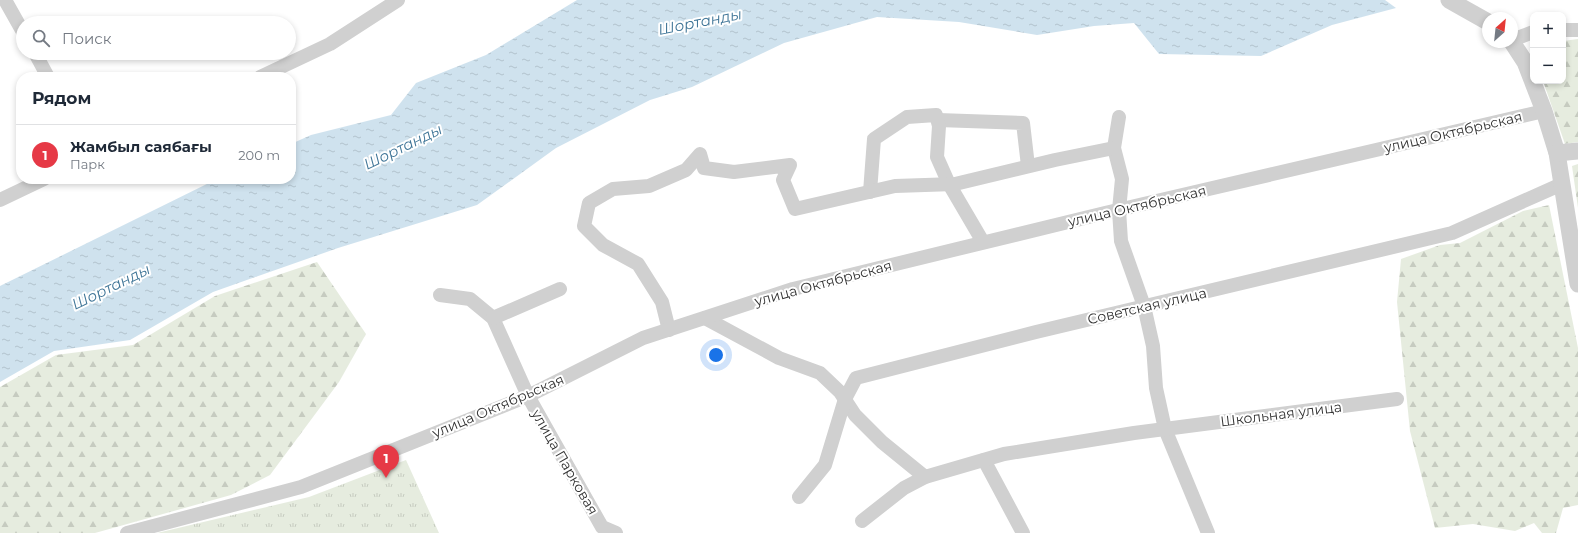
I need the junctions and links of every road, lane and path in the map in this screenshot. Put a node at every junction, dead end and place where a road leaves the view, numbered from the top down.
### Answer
1 (5, 0) edge
2 (398, 0) edge
3 (1449, 0) edge
4 (1482, 19) edge
5 (16, 20) edge
6 (1566, 30) edge
7 (1578, 30) edge
8 (1530, 33) edge
9 (1518, 38) edge
10 (1516, 48) edge
11 (38, 60) edge
12 (45, 72) edge
13 (271, 72) edge
14 (1544, 111) junction
15 (1119, 118) dead end
16 (938, 120) junction
17 (1114, 148) junction
18 (1578, 151) edge
19 (1557, 153) junction
20 (1028, 166) junction
21 (34, 184) edge
22 (949, 184) junction
23 (1562, 184) junction
24 (870, 192) junction
25 (0, 200) edge
26 (1119, 210) junction
27 (984, 242) junction
28 (1578, 284) edge
29 (560, 289) dead end
30 (440, 295) dead end
31 (1144, 306) junction
32 (493, 318) junction
33 (705, 318) junction
34 (669, 330) junction
35 (528, 396) junction
36 (845, 399) junction
37 (1397, 400) dead end
38 (1165, 429) junction
39 (984, 460) junction
40 (925, 477) junction
41 (799, 497) dead end
42 (862, 521) dead end
43 (127, 533) edge
44 (616, 533) edge
45 (1022, 533) edge
46 (1208, 533) edge

1 - 5 street
2 - 13 street
3 - 4 street
6 - 7 street
8 - 9 street
10 - 14 street
11 - 12 street
14 - 19 street
14 - 26 street, улица Октябрьская
15 - 17 street
16 - 20 street
16 - 22 street
16 - 24 street
17 - 20 street
17 - 26 street
18 - 19 street
19 - 23 street
20 - 22 street
21 - 25 street
22 - 24 street
22 - 27 street
23 - 28 street
23 - 31 street, Советская улица
24 - 34 street
26 - 27 street, улица Октябрьская
26 - 31 street
27 - 33 street, улица Октябрьская
29 - 32 street
30 - 32 street, улица Парковая
31 - 36 street, Советская улица
31 - 38 street
32 - 35 street, улица Парковая
33 - 34 street, улица Октябрьская
33 - 36 street
34 - 35 street, улица Октябрьская
35 - 43 street, улица Октябрьская
35 - 44 street, улица Парковая
36 - 40 street
36 - 41 street, Советская улица
37 - 38 street, Школьная улица
38 - 39 street, Школьная улица
38 - 46 street
39 - 40 street, Школьная улица
39 - 45 street
40 - 42 street, Школьная улица

